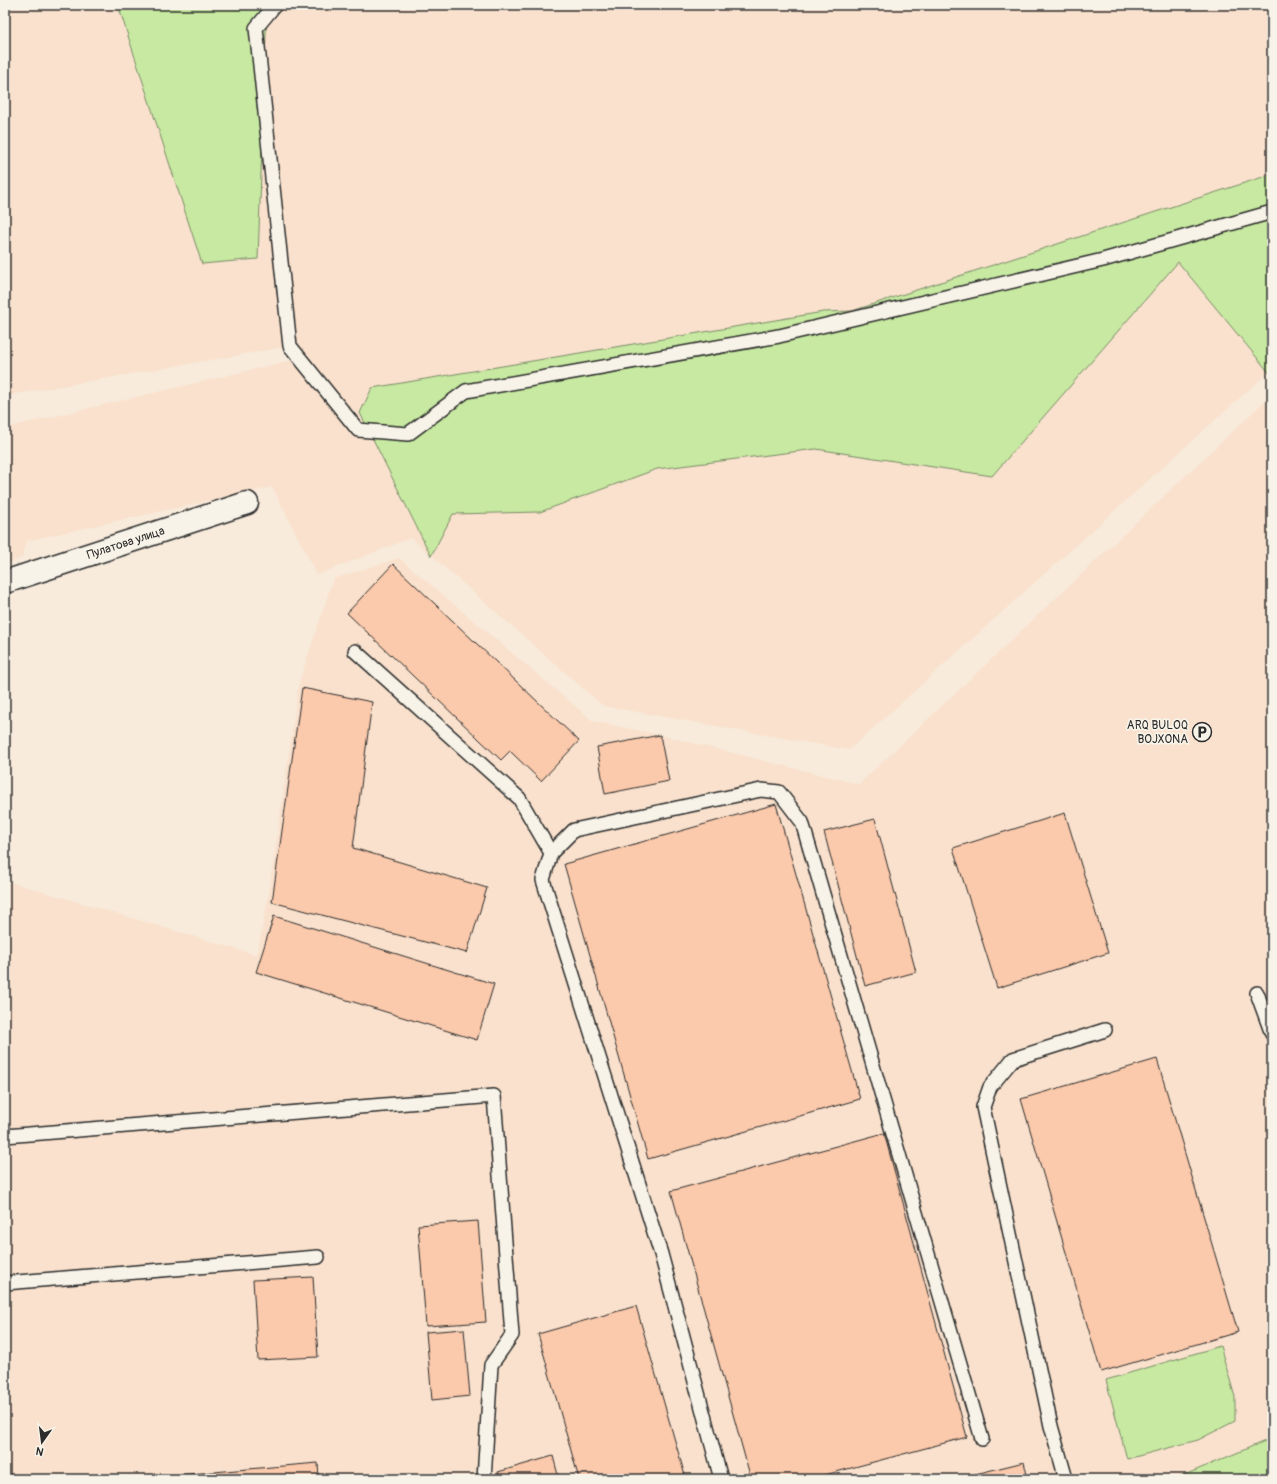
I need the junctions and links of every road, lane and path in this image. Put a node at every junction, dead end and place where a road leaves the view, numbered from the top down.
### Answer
1 (275, 5) edge
2 (1272, 212) edge
3 (247, 503) dead end
4 (5, 582) edge
5 (356, 651) dead end
6 (550, 853) junction
7 (1257, 992) dead end
8 (1105, 1030) dead end
9 (1272, 1034) edge
10 (5, 1136) edge
11 (318, 1257) dead end
12 (5, 1283) edge
13 (982, 1439) dead end
14 (484, 1479) edge
15 (721, 1479) edge
16 (1066, 1479) edge

1 - 2 lane
3 - 4 street, Пулатова улица
5 - 6 lane
6 - 13 lane
6 - 15 lane
7 - 9 lane
8 - 16 lane
10 - 14 lane
11 - 12 lane

